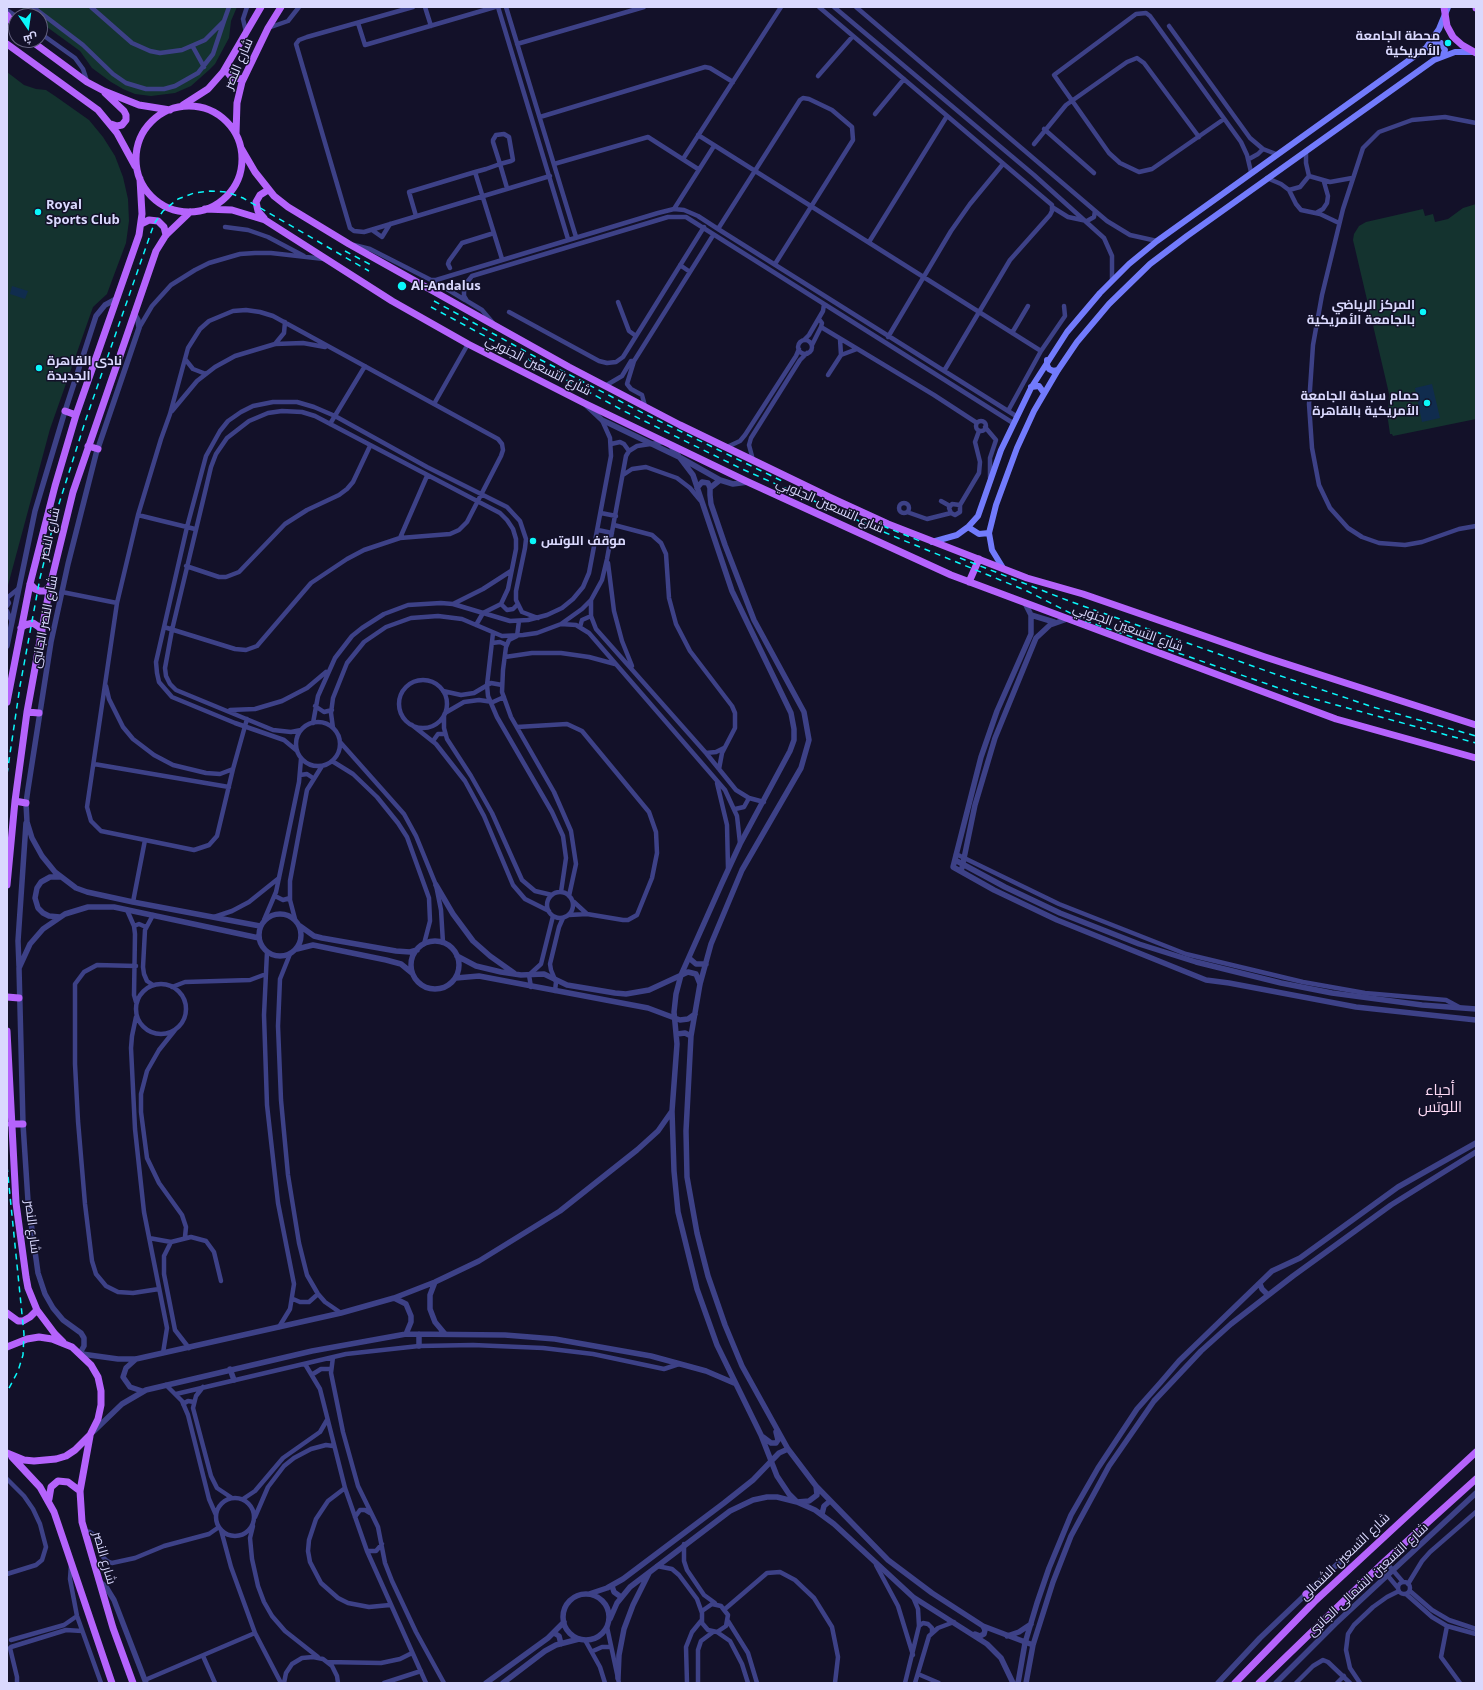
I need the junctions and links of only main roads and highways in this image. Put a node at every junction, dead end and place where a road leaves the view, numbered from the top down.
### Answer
1 (261, 7) edge
2 (281, 7) edge
3 (1472, 7) edge
4 (1476, 8) edge
5 (1446, 9) edge
6 (7, 44) edge
7 (1431, 44) junction
8 (41, 48) edge
9 (1475, 52) edge
10 (1443, 55) junction
11 (225, 69) junction
12 (243, 79) junction
13 (104, 91) junction
14 (180, 107) junction
15 (170, 110) junction
16 (110, 124) junction
17 (236, 135) junction
18 (241, 148) junction
19 (137, 171) junction
20 (140, 179) junction
21 (268, 190) junction
22 (206, 209) junction
23 (190, 212) junction
24 (265, 220) junction
25 (141, 224) junction
26 (166, 235) junction
27 (1047, 360) junction
28 (1058, 370) junction
29 (1031, 388) junction
30 (1044, 393) junction
31 (65, 411) road end
32 (76, 415) junction
33 (88, 446) junction
34 (98, 449) road end
35 (968, 527) junction
36 (989, 533) junction
37 (932, 542) junction
38 (979, 558) junction
39 (1003, 568) junction
40 (969, 582) junction
41 (30, 584) junction
42 (50, 586) junction
43 (21, 628) junction
44 (42, 632) junction
45 (8, 684) edge
46 (7, 702) edge
47 (27, 712) junction
48 (39, 713) road end
49 (1475, 726) edge
50 (1476, 752) edge
51 (1453, 753) junction
52 (1476, 758) edge
53 (15, 801) junction
54 (26, 803) road end
55 (7, 885) edge
56 (7, 997) edge
57 (18, 998) road end
58 (7, 1031) edge
59 (11, 1124) junction
60 (23, 1124) road end
61 (37, 1310) junction
62 (7, 1313) edge
63 (64, 1342) junction
64 (7, 1347) edge
65 (91, 1434) junction
66 (1476, 1452) edge
67 (7, 1453) edge
68 (1475, 1482) edge
69 (80, 1491) junction
70 (49, 1500) junction
71 (1306, 1594) road end
72 (1314, 1602) junction
73 (112, 1683) edge
74 (133, 1683) edge
75 (1236, 1683) edge
76 (1259, 1683) edge

1 - 11 main road, شارع النصر
2 - 12 main road, شارع النصر
3 - 4 main road
5 - 7 main road
5 - 9 main road
6 - 16 main road
7 - 10 main road
7 - 27 main road
8 - 13 main road
9 - 10 main road
10 - 28 main road
11 - 12 main road
11 - 14 main road, شارع النصر
12 - 17 main road, شارع النصر
13 - 15 main road
13 - 16 main road
14 - 15 main road
14 - 17 main road
15 - 19 main road
16 - 19 main road
17 - 18 main road
18 - 21 main road, شارع التسعين الجنوبي
18 - 22 main road
19 - 20 main road
20 - 23 main road
20 - 25 main road, شارع النصر
21 - 24 main road
21 - 37 main road, شارع التسعين الجنوبي
22 - 23 main road
22 - 24 main road, شارع التسعين الجنوبي
23 - 26 main road, شارع النصر
24 - 40 main road, شارع التسعين الجنوبي
25 - 26 main road
25 - 32 main road, شارع النصر
26 - 33 main road, شارع النصر
27 - 28 main road
27 - 29 main road
28 - 30 main road
29 - 30 main road
29 - 35 main road
30 - 36 main road
31 - 32 main road
32 - 41 main road, شارع النصر
33 - 34 main road
33 - 42 main road, شارع النصر
35 - 36 main road
35 - 37 main road
36 - 39 main road
37 - 38 main road, شارع التسعين الجنوبي
38 - 39 main road, شارع التسعين الجنوبي
38 - 40 main road
39 - 49 main road, شارع التسعين الجنوبي
40 - 51 main road, شارع التسعين الجنوبي
41 - 42 main road
41 - 43 main road, شارع النصر
42 - 44 main road, شارع النصر
43 - 44 main road
43 - 45 main road, شارع النصر
44 - 47 main road, شارع النصر
45 - 46 main road, شارع النصر
47 - 48 main road
47 - 53 main road, شارع النصر
50 - 51 main road
51 - 52 main road, شارع التسعين الجنوبي
53 - 54 main road
53 - 55 main road, شارع النصر
56 - 57 main road
58 - 59 main road, شارع النصر
59 - 60 main road
59 - 61 main road, شارع النصر
61 - 62 main road
61 - 63 main road, شارع النصر
63 - 64 main road
63 - 65 main road
65 - 67 main road
65 - 69 main road, شارع النصر
66 - 72 main road, شارع التسعين الشمالى
67 - 70 main road
68 - 76 main road
69 - 70 main road
69 - 74 main road, شارع النصر
70 - 73 main road
71 - 72 main road
72 - 75 main road, شارع التسعين الشمالى

